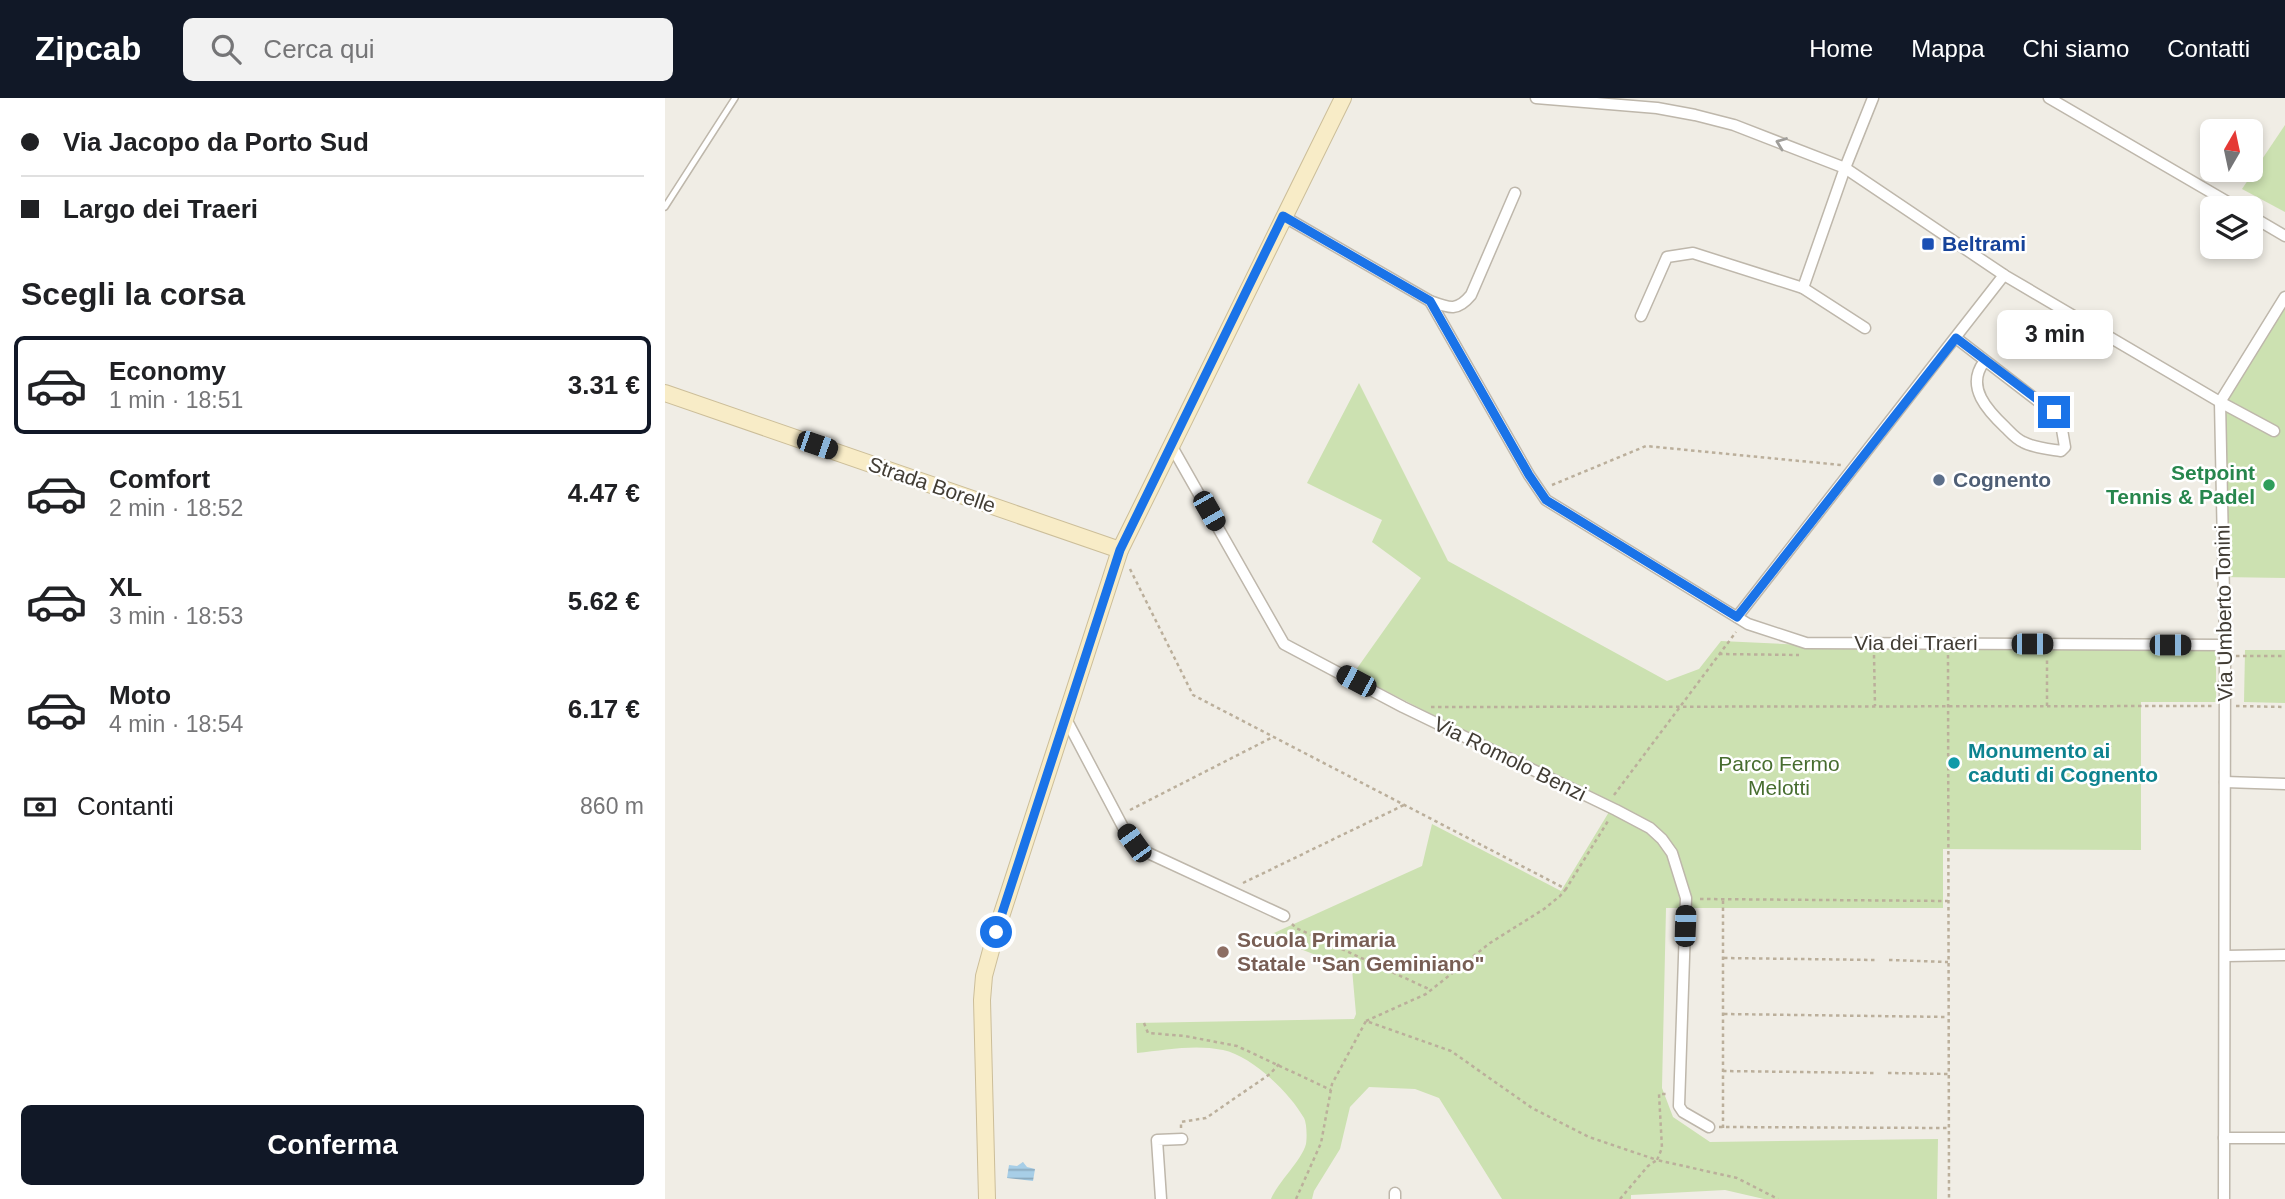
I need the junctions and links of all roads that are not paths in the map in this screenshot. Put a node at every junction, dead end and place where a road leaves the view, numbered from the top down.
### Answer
1 (735, 98) edge
2 (1343, 98) edge
3 (1536, 98) edge
4 (1873, 98) edge
5 (2049, 98) edge
6 (1845, 168) junction
7 (1515, 194) dead end
8 (2217, 196) edge
9 (665, 207) edge
10 (1283, 216) junction
11 (2263, 223) edge
12 (2285, 236) edge
13 (2004, 275) junction
14 (1803, 288) junction
15 (2285, 297) edge
16 (1430, 301) junction
17 (1641, 316) dead end
18 (1865, 328) dead end
19 (1956, 338) junction
20 (1984, 362) junction
21 (665, 393) edge
22 (2220, 402) junction
23 (2274, 430) dead end
24 (1171, 445) junction
25 (1120, 550) junction
26 (1741, 619) junction
27 (2225, 651) junction
28 (1066, 719) junction
29 (2225, 782) junction
30 (2285, 784) edge
31 (1284, 916) road end
32 (2285, 955) edge
33 (2225, 956) junction
34 (1709, 1127) road end
35 (2224, 1138) junction
36 (1182, 1139) road end
37 (2285, 1139) edge
38 (987, 1199) edge
39 (1161, 1199) edge
40 (2224, 1199) edge

1 - 9 lane
2 - 10 street
6 -> 3 street
4 - 6 street
5 - 8 street
6 - 13 street
6 - 14 street
7 - 16 street, Via dei Traeri
10 - 16 street, Via dei Traeri
10 - 24 street
11 - 12 street
13 - 19 street
13 - 22 street
14 - 17 street
14 - 18 street
15 - 22 street
16 - 26 street, Via dei Traeri
19 - 20 street
19 - 26 street
20 - 20 street
21 - 25 street, Strada Borelle
22 - 23 street
22 - 27 street, Via Umberto Tonini
24 - 25 street
24 - 34 street, Via Romolo Benzi
25 - 28 street
26 - 27 street, Via dei Traeri
27 - 29 street, Via Umberto Tonini
28 - 31 street
28 - 38 street
29 - 30 street
29 - 33 street, Via Umberto Tonini
32 - 33 street
33 - 35 street, Via Umberto Tonini
35 - 37 street
35 - 40 street, Via Umberto Tonini
36 - 39 street

